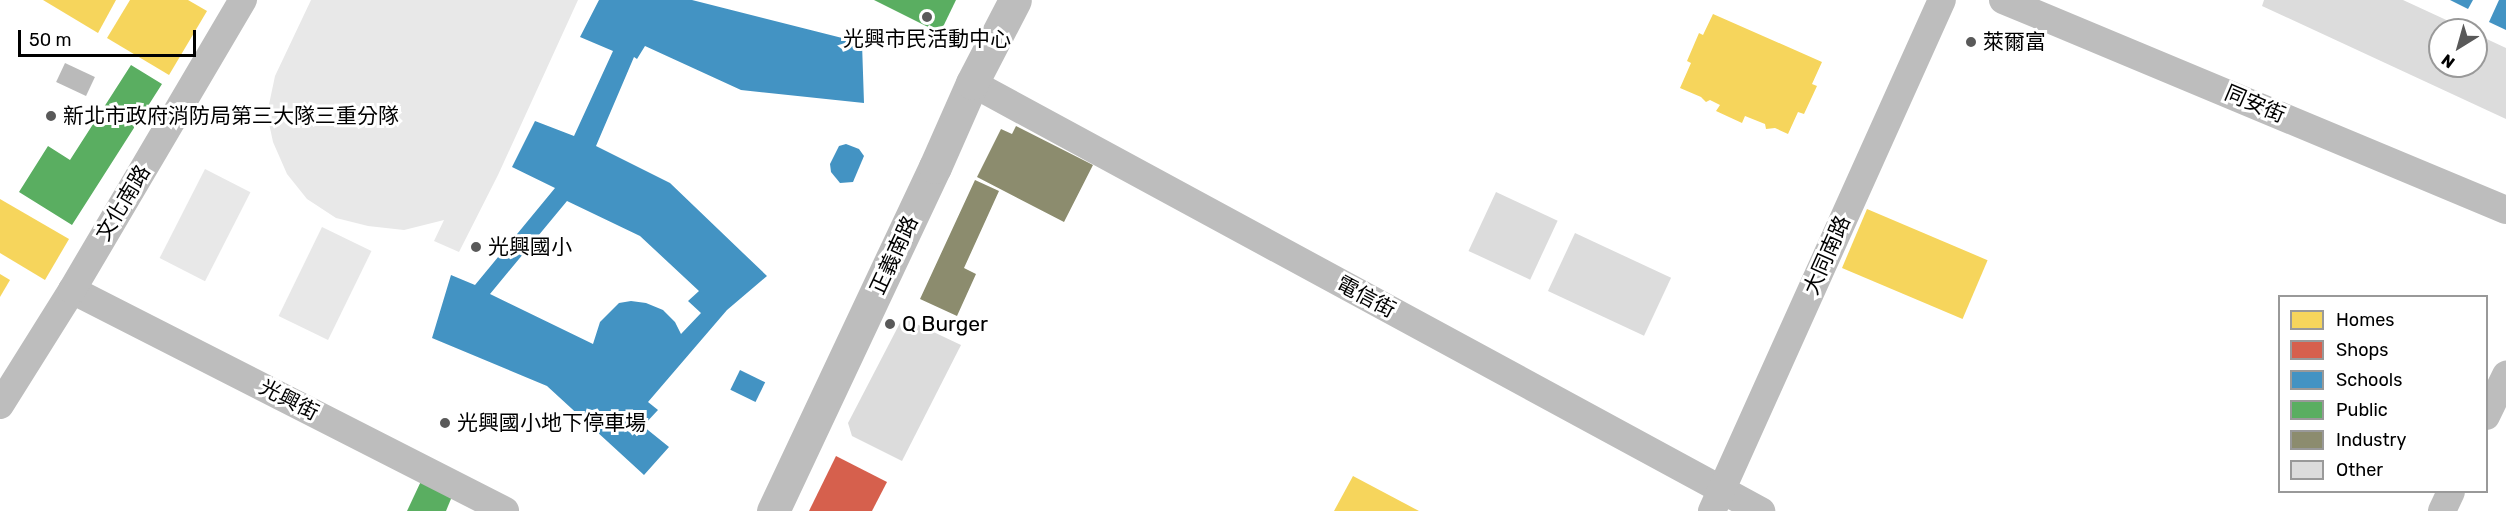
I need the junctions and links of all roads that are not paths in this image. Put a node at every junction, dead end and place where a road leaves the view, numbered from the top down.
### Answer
1 (243, 0) edge
2 (1014, 0) edge
3 (1942, 0) edge
4 (2002, 0) edge
5 (972, 82) junction
6 (2506, 210) edge
7 (72, 290) junction
8 (2506, 375) edge
9 (0, 405) edge
10 (2488, 414) edge
11 (2451, 493) edge
12 (1716, 500) edge
13 (506, 511) edge
14 (773, 511) edge
15 (1761, 511) edge
16 (2442, 511) edge

1 - 7 street, 文化南路
2 - 5 street, 正義南路
3 - 12 street, 大同南路
4 - 6 street, 同安街
5 - 12 street, 電信街
5 - 14 street, 正義南路
7 - 9 street, 文化南路
7 - 13 street, 光興街
8 - 10 street
11 - 16 street
12 - 15 street, 電信街

